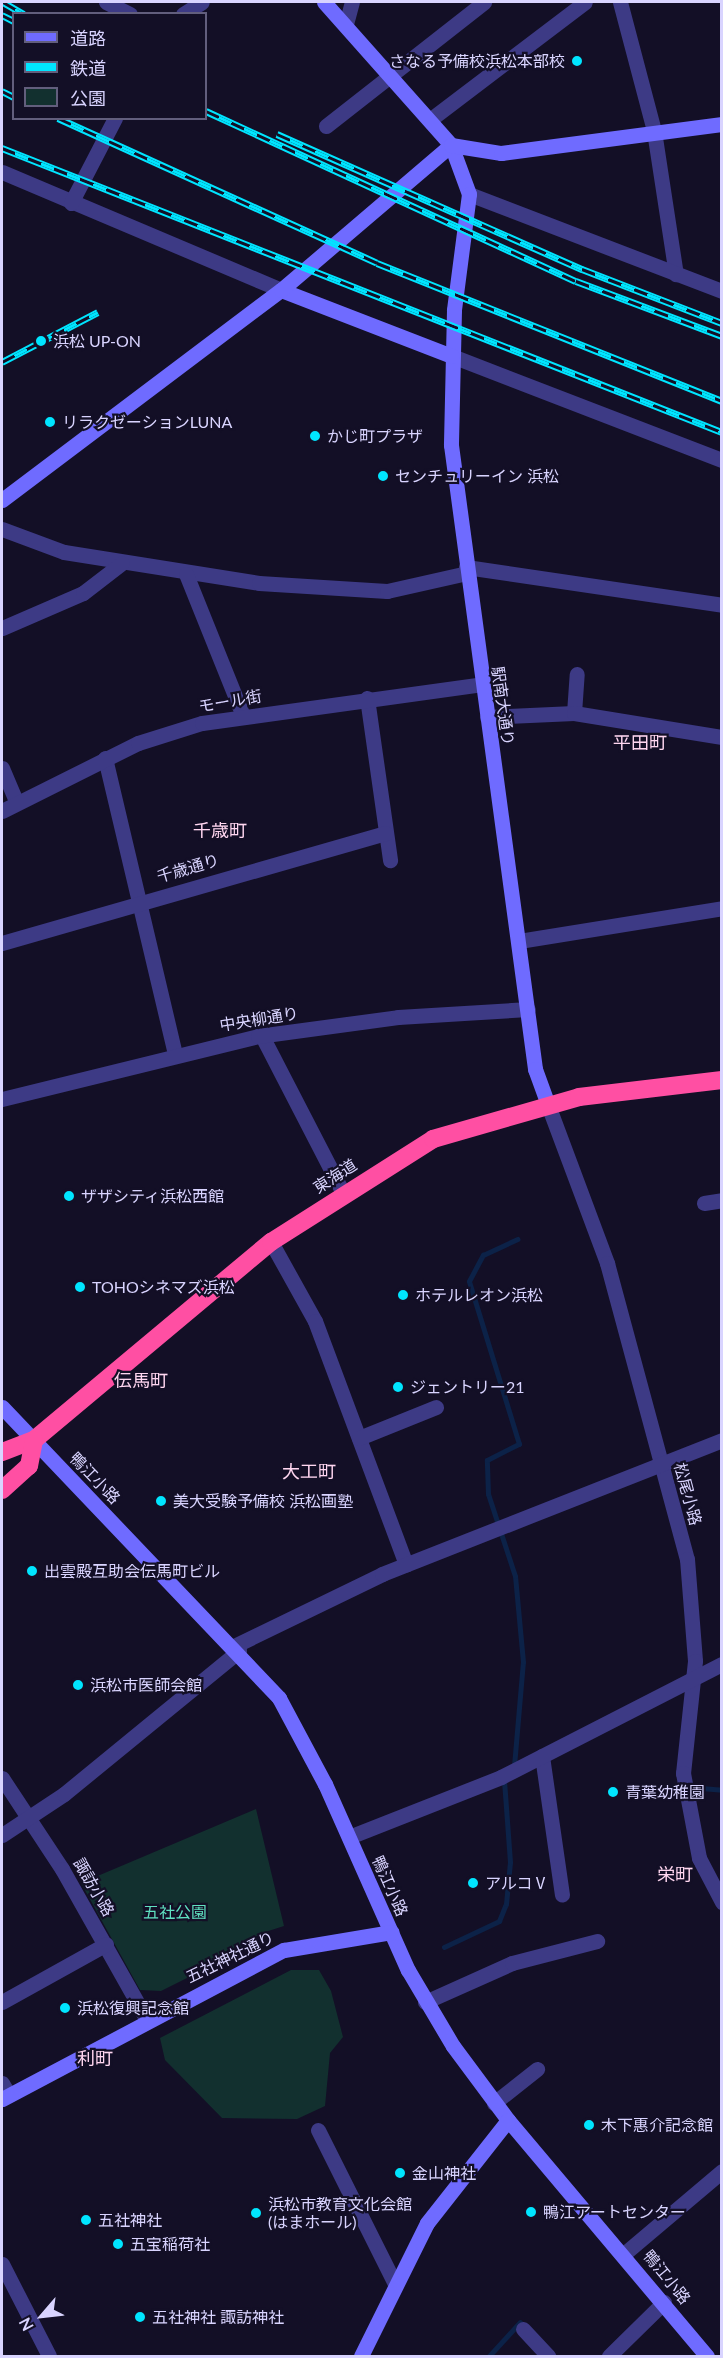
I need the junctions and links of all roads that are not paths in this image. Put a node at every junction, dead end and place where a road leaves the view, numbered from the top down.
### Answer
1 (105, 2) edge
2 (202, 2) edge
3 (324, 2) edge
4 (352, 2) edge
5 (483, 2) edge
6 (585, 2) edge
7 (620, 2) edge
8 (126, 12) edge
9 (186, 12) edge
10 (346, 24) junction
11 (392, 76) junction
12 (428, 115) junction
13 (114, 120) edge
14 (722, 124) edge
15 (326, 126) dead end
16 (654, 131) junction
17 (451, 145) junction
18 (2, 172) edge
19 (469, 194) junction
20 (71, 203) junction
21 (676, 274) junction
22 (281, 290) junction
23 (722, 291) edge
24 (452, 356) junction
25 (722, 460) edge
26 (2, 500) edge
27 (2, 529) edge
28 (122, 563) junction
29 (467, 570) junction
30 (186, 574) junction
31 (722, 605) edge
32 (2, 628) edge
33 (577, 674) dead end
34 (482, 684) junction
35 (367, 698) junction
36 (574, 713) junction
37 (243, 716) junction
38 (486, 717) junction
39 (722, 737) edge
40 (105, 758) junction
41 (2, 768) edge
42 (16, 801) junction
43 (2, 811) edge
44 (386, 833) junction
45 (390, 860) dead end
46 (141, 901) junction
47 (722, 908) edge
48 (519, 941) junction
49 (2, 943) edge
50 (528, 1009) junction
51 (262, 1036) junction
52 (175, 1053) junction
53 (722, 1080) edge
54 (2, 1099) edge
55 (548, 1105) junction
56 (343, 1193) junction
57 (722, 1200) edge
58 (704, 1203) dead end
59 (271, 1242) junction
60 (2, 1407) edge
61 (436, 1407) dead end
62 (359, 1438) junction
63 (34, 1440) junction
64 (722, 1440) edge
65 (2, 1452) edge
66 (661, 1462) junction
67 (2, 1490) edge
68 (406, 1565) junction
69 (234, 1646) junction
70 (722, 1664) edge
71 (693, 1677) junction
72 (542, 1756) junction
73 (2, 1778) edge
74 (28, 1816) junction
75 (2, 1835) edge
76 (349, 1837) junction
77 (562, 1895) dead end
78 (719, 1895) edge
79 (391, 1932) junction
80 (597, 1941) dead end
81 (106, 1944) junction
82 (2, 2002) edge
83 (425, 2002) junction
84 (147, 2020) junction
85 (537, 2069) dead end
86 (4, 2093) edge
87 (494, 2103) junction
88 (508, 2120) junction
89 (318, 2130) dead end
90 (722, 2171) edge
91 (625, 2253) junction
92 (2, 2264) edge
93 (395, 2284) junction
94 (664, 2302) junction
95 (524, 2329) dead end
96 (49, 2356) edge
97 (361, 2356) edge
98 (548, 2356) edge
99 (609, 2356) edge
100 (707, 2356) edge

1 - 8 street
2 - 9 street
3 - 10 street
4 - 10 street
5 - 11 street
6 - 12 street
7 - 16 street
10 - 11 street
11 - 12 street
11 - 15 street
12 - 17 street
13 - 20 street
14 - 16 street
16 - 17 street
16 - 21 street
17 - 19 street
17 - 22 street
18 - 20 street
19 - 21 street
19 - 24 street, 駅南大通り
20 - 22 street
21 - 23 street
22 - 24 street
22 - 26 street
24 - 25 street
24 - 29 street, 駅南大通り
27 - 28 street
28 - 30 street
28 - 32 street
29 - 30 street
29 - 31 street
29 - 34 street, 駅南大通り
30 - 37 street
33 - 36 street
34 - 35 street, モール街
34 - 38 street, 駅南大通り
35 - 37 street, モール街
35 - 44 street
36 - 38 street
36 - 39 street
37 - 40 street, モール街
38 - 48 street, 駅南大通り
40 - 42 street, モール街
40 - 46 street
41 - 42 street
42 - 43 street, モール街
44 - 45 street
44 - 46 street, 千歳通り
46 - 49 street, 千歳通り
46 - 52 street
47 - 48 street
48 - 50 street, 駅南大通り
50 - 51 street, 中央柳通り
50 - 55 street, 駅南大通り
51 - 52 street, 中央柳通り
51 - 56 street
52 - 54 street, 中央柳通り
53 - 55 highway, 東海道
55 - 56 highway, 東海道
55 - 66 street, 松尾小路
56 - 59 highway, 東海道
57 - 58 street
59 - 62 street
59 - 63 highway, 東海道
60 - 63 street, 鴨江小路
61 - 62 street
62 - 68 street
63 - 65 highway, 東海道
63 - 67 highway
63 - 69 street, 鴨江小路
64 - 66 street
66 - 68 street
66 - 71 street, 松尾小路
68 - 69 street
69 - 74 street
69 - 76 street, 鴨江小路
70 - 71 street
71 - 72 street
71 - 78 street, 松尾小路
72 - 76 street
72 - 77 street
73 - 74 street, 諏訪小路
74 - 75 street
74 - 81 street, 諏訪小路
76 - 79 street, 鴨江小路
79 - 83 street, 鴨江小路
79 - 84 street, 五社神社通り
80 - 83 street
81 - 82 street
81 - 84 street, 諏訪小路
83 - 87 street, 鴨江小路
84 - 86 street, 五社神社通り
85 - 87 street
87 - 88 street, 鴨江小路
88 - 91 street, 鴨江小路
88 - 93 street
89 - 93 street
90 - 91 street
91 - 94 street, 鴨江小路
92 - 96 street
93 - 97 street
94 - 99 street
94 - 100 street, 鴨江小路
95 - 98 street

